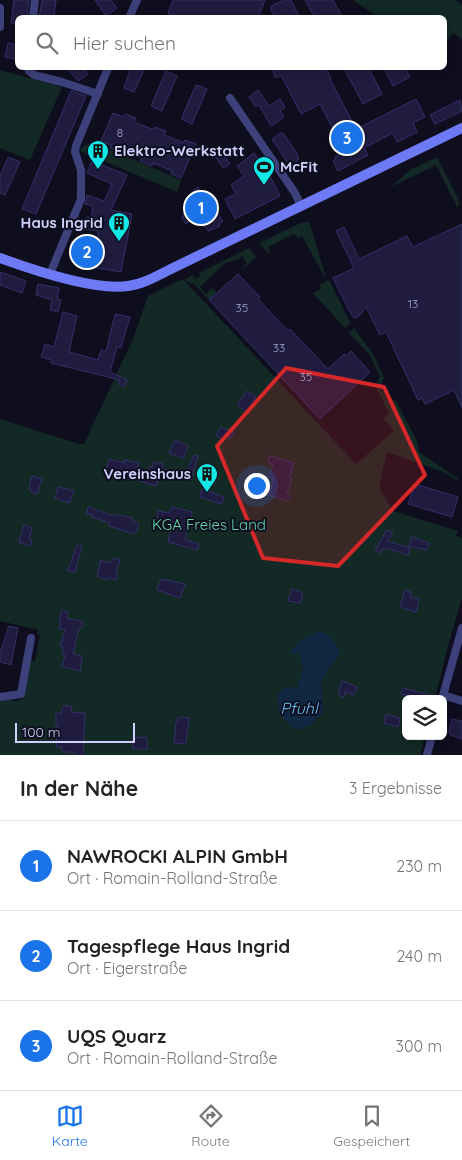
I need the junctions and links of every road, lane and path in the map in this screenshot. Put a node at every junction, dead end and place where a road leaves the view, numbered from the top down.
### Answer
1 (35, 0) edge
2 (137, 0) edge
3 (0, 8) edge
4 (33, 15) edge
5 (130, 15) edge
6 (0, 27) edge
7 (29, 70) edge
8 (107, 70) edge
9 (98, 94) junction
10 (230, 98) dead end
11 (462, 128) edge
12 (301, 206) junction
13 (0, 258) edge
14 (50, 274) junction
15 (462, 628) edge
16 (31, 638) dead end
17 (444, 695) edge
18 (0, 697) edge
19 (447, 698) edge
20 (462, 701) edge
21 (431, 740) edge
22 (427, 755) edge

1 - 4 street
2 - 5 street
3 - 6 street
7 - 9 street
8 - 9 street
9 - 14 street
10 - 12 street
11 - 12 main road
12 - 14 main road
13 - 14 main road
15 - 17 street
16 - 18 street
19 - 20 street
21 - 22 street

